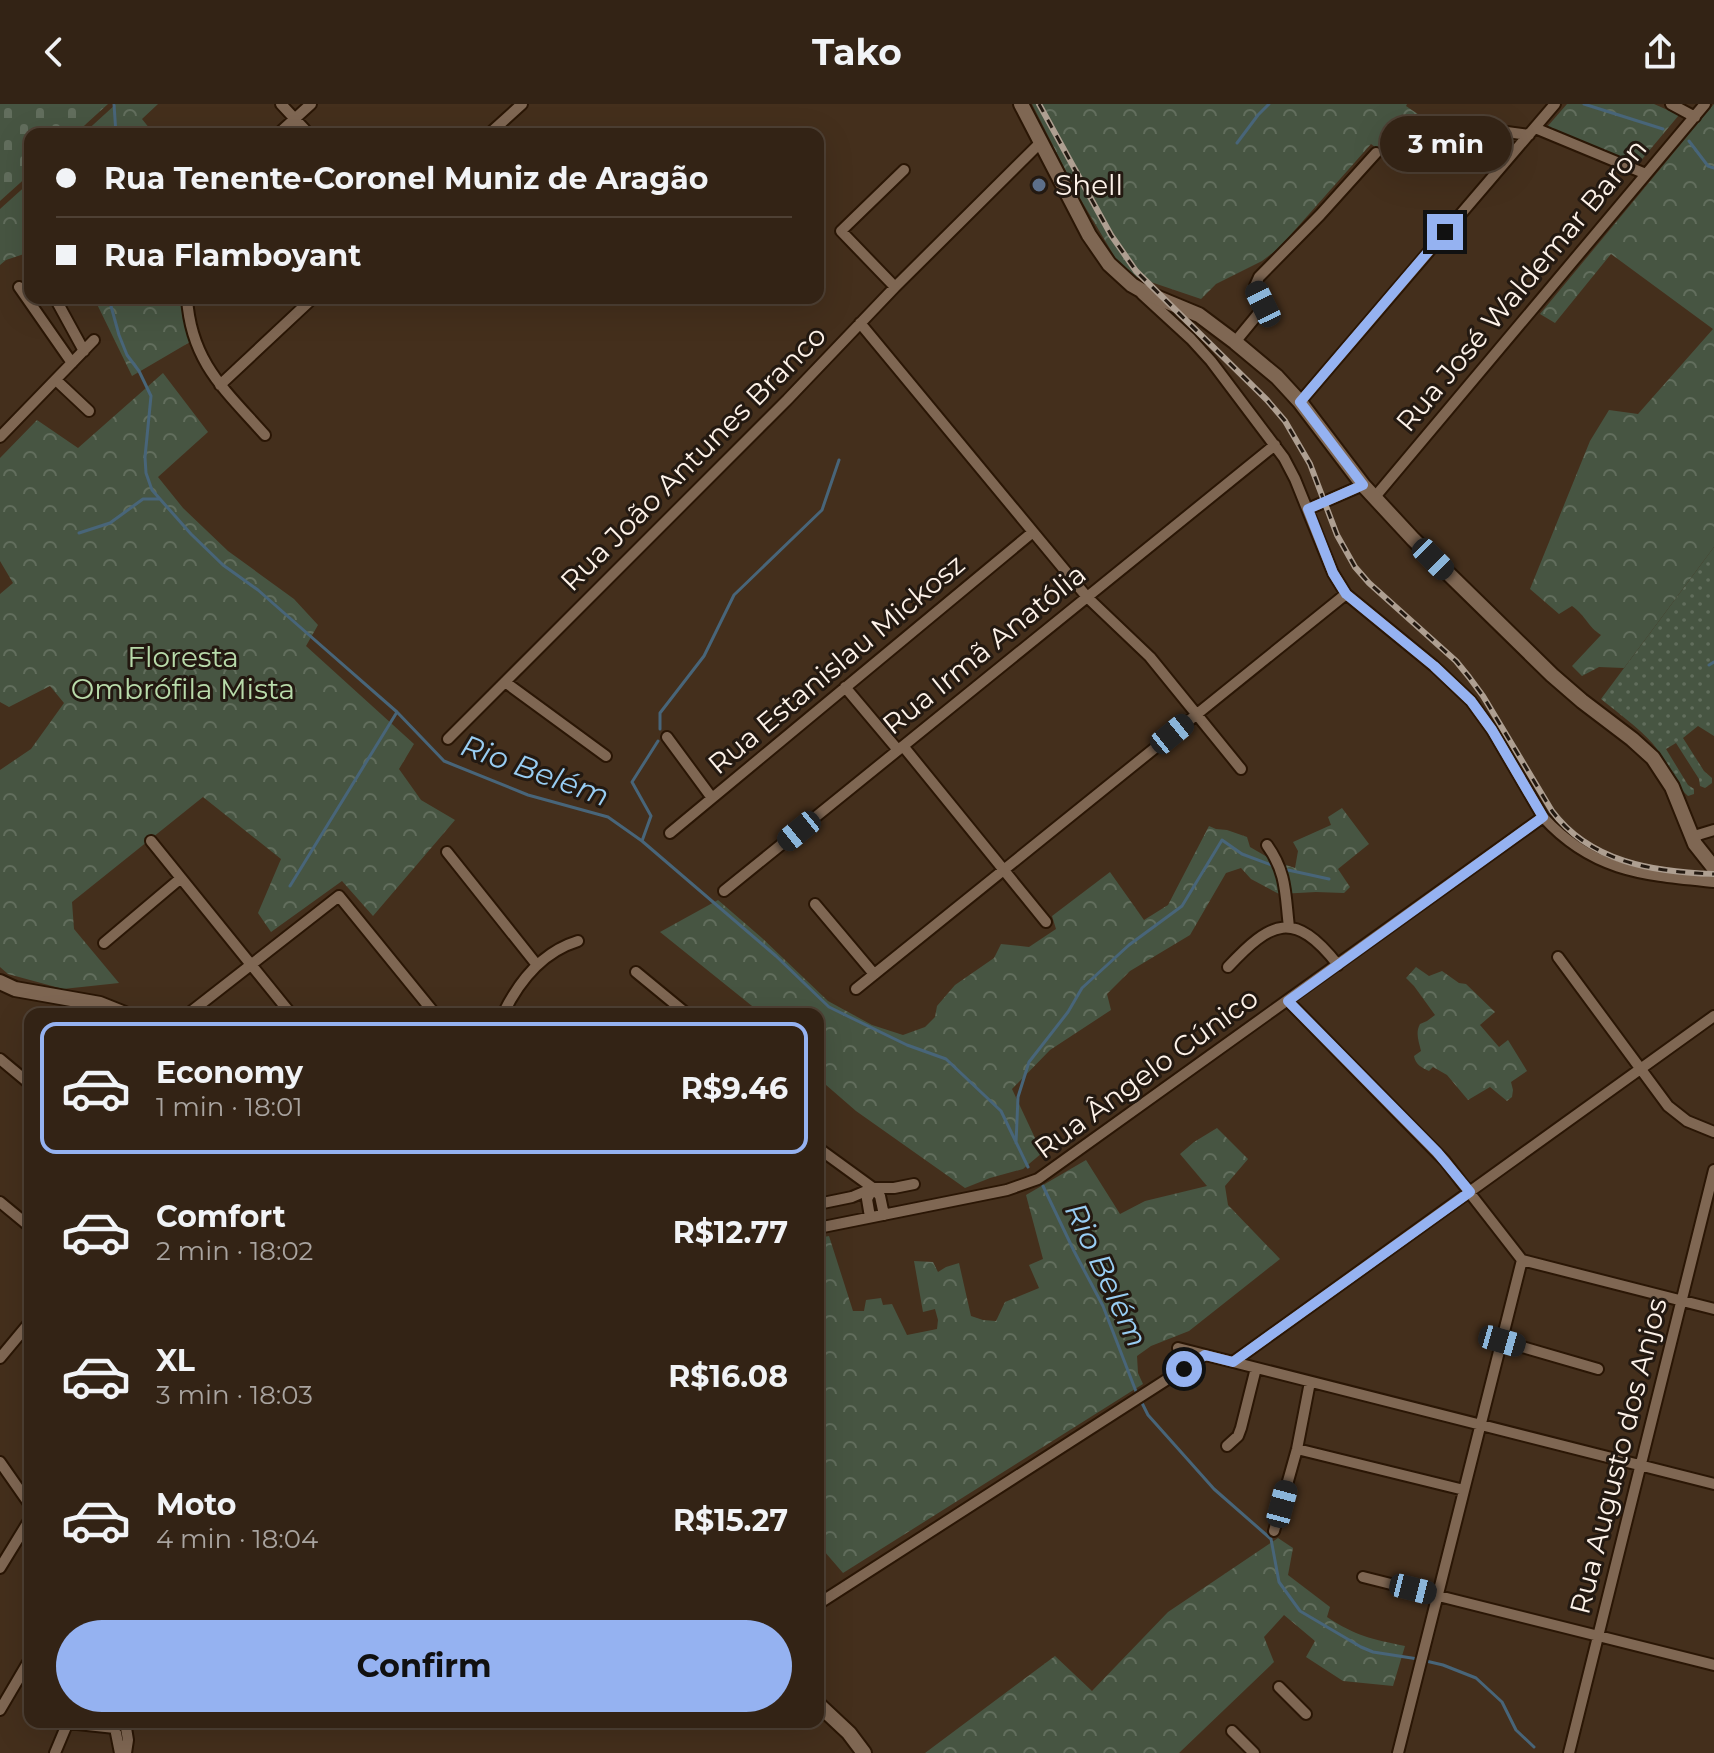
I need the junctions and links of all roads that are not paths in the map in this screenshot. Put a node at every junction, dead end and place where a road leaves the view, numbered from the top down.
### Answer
1 (281, 104) edge
2 (311, 104) edge
3 (522, 104) edge
4 (1021, 104) edge
5 (1555, 104) edge
6 (1671, 104) edge
7 (1705, 104) edge
8 (1695, 117) junction
9 (295, 119) junction
10 (1470, 127) dead end
11 (285, 128) edge
12 (303, 128) edge
13 (496, 128) edge
14 (1532, 131) junction
15 (1041, 142) junction
16 (1376, 153) dead end
17 (904, 170) dead end
18 (1646, 174) junction
19 (1132, 285) junction
20 (19, 287) dead end
21 (895, 287) junction
22 (24, 294) edge
23 (31, 304) edge
24 (58, 304) edge
25 (187, 304) edge
26 (307, 304) edge
27 (860, 323) junction
28 (94, 340) dead end
29 (1235, 342) junction
30 (84, 351) junction
31 (72, 363) junction
32 (56, 380) junction
33 (220, 385) junction
34 (1300, 402) junction
35 (89, 411) dead end
36 (265, 435) dead end
37 (0, 437) edge
38 (1275, 445) junction
39 (1363, 485) junction
40 (1374, 498) junction
41 (1308, 509) junction
42 (1033, 532) junction
43 (1346, 594) junction
44 (1087, 597) junction
45 (505, 682) junction
46 (845, 687) junction
47 (1196, 714) junction
48 (667, 737) dead end
49 (448, 739) dead end
50 (900, 748) junction
51 (606, 756) dead end
52 (1241, 769) dead end
53 (712, 798) junction
54 (1543, 817) junction
55 (1714, 830) edge
56 (670, 833) dead end
57 (1691, 837) junction
58 (151, 841) dead end
59 (1267, 845) dead end
60 (447, 852) dead end
61 (1714, 868) edge
62 (1003, 870) junction
63 (181, 878) junction
64 (1714, 882) edge
65 (724, 891) dead end
66 (815, 904) dead end
67 (1046, 922) dead end
68 (1289, 927) junction
69 (578, 941) dead end
70 (104, 943) dead end
71 (1558, 957) dead end
72 (251, 965) junction
73 (537, 965) junction
74 (1338, 965) junction
75 (1228, 967) dead end
76 (636, 972) dead end
77 (874, 974) junction
78 (0, 982) edge
79 (856, 989) dead end
80 (1288, 1001) junction
81 (110, 1008) edge
82 (196, 1008) edge
83 (286, 1008) edge
84 (430, 1008) edge
85 (506, 1008) edge
86 (680, 1008) edge
87 (1714, 1016) edge
88 (0, 1059) edge
89 (1640, 1069) junction
90 (24, 1079) edge
91 (1714, 1132) edge
92 (824, 1152) edge
93 (1714, 1170) edge
94 (914, 1184) dead end
95 (873, 1188) junction
96 (1470, 1192) junction
97 (0, 1202) edge
98 (824, 1203) edge
99 (884, 1215) junction
100 (870, 1217) junction
101 (24, 1222) edge
102 (824, 1227) edge
103 (1522, 1260) junction
104 (1682, 1300) junction
105 (1714, 1309) edge
106 (24, 1329) edge
107 (1502, 1341) junction
108 (1178, 1348) dead end
109 (1205, 1355) junction
110 (0, 1358) edge
111 (1233, 1362) junction
112 (1256, 1368) junction
113 (1598, 1369) dead end
114 (1310, 1382) junction
115 (1480, 1425) junction
116 (1227, 1446) dead end
117 (1297, 1449) junction
118 (0, 1462) edge
119 (1641, 1465) junction
120 (1714, 1484) edge
121 (1464, 1490) junction
122 (24, 1496) edge
123 (24, 1529) edge
124 (1274, 1531) dead end
125 (0, 1568) edge
126 (1363, 1577) dead end
127 (1438, 1595) junction
128 (824, 1600) edge
129 (1598, 1636) junction
130 (1714, 1665) edge
131 (24, 1669) edge
132 (1279, 1687) dead end
133 (0, 1710) edge
134 (824, 1710) edge
135 (1306, 1714) dead end
136 (66, 1728) edge
137 (121, 1728) edge
138 (1232, 1731) dead end
139 (55, 1753) edge
140 (123, 1753) edge
141 (864, 1753) edge
142 (1254, 1753) edge
143 (1398, 1753) edge
144 (1569, 1753) edge

1 - 9 street
2 - 9 street
3 - 13 street
4 - 15 main road
5 - 14 street
6 - 8 street
7 - 8 street, Rua José Waldemar Baron
8 - 18 street, Rua José Waldemar Baron
9 - 11 street
9 - 12 street
10 - 14 street
14 - 18 street
14 - 34 street
15 - 19 main road
15 - 21 street, Rua João Antunes Branco
16 - 29 street
17 - 21 street
18 - 40 street, Rua José Waldemar Baron
19 - 29 main road
19 - 38 street
20 - 22 street
21 - 27 street, Rua João Antunes Branco
23 - 31 street
24 - 30 street
25 - 33 street
26 - 33 street
27 - 42 street
27 - 45 street, Rua João Antunes Branco
28 - 30 street
29 - 34 main road
30 - 31 street
31 - 32 street
32 - 35 street
32 - 37 street
33 - 36 street
34 - 39 main road
38 - 41 street
38 - 44 street, Rua Irmã Anatólia
39 - 40 main road
39 - 41 street
40 - 57 main road
41 - 43 street
42 - 44 street
42 - 46 street, Rua Estanislau Mickosz
43 - 47 street
43 - 54 street
44 - 47 street
44 - 50 street, Rua Irmã Anatólia
45 - 49 street, Rua João Antunes Branco
45 - 51 street
46 - 50 street
46 - 53 street, Rua Estanislau Mickosz
47 - 52 street
47 - 62 street
48 - 53 street
50 - 62 street
50 - 65 street, Rua Irmã Anatólia
53 - 56 street, Rua Estanislau Mickosz
54 - 64 street
54 - 74 street, Rua Ângelo Cúnico
55 - 57 street
57 - 61 main road
58 - 63 street
59 - 68 street
60 - 73 street
62 - 67 street
62 - 77 street
63 - 70 street
63 - 72 street
66 - 77 street
68 - 74 street
68 - 75 street
69 - 73 street
71 - 89 street
72 - 82 street
72 - 83 street
72 - 84 street
73 - 85 street
74 - 80 street, Rua Ângelo Cúnico
76 - 86 street
77 - 79 street
78 - 81 main road
80 - 96 street
80 - 99 street, Rua Ângelo Cúnico
87 - 89 street
88 - 90 street
89 - 91 street
89 - 96 street
92 - 95 street
93 - 104 street, Rua Augusto dos Anjos
94 - 95 street
95 - 98 street
95 - 99 street
95 - 100 street
96 - 103 street
96 - 111 street
97 - 101 street
99 - 100 street, Rua Ângelo Cúnico
100 - 102 street, Rua Ângelo Cúnico
103 - 104 street
103 - 107 street
104 - 105 street
104 - 119 street, Rua Augusto dos Anjos
106 - 110 street
107 - 113 street
107 - 115 street
108 - 109 street
109 - 111 street
109 - 128 street
111 - 112 street
112 - 114 street
112 - 116 street
114 - 115 street
114 - 117 street
115 - 119 street
115 - 121 street
117 - 121 street
117 - 124 street
118 - 122 street
119 - 120 street
119 - 129 street, Rua Augusto dos Anjos
121 - 127 street
123 - 125 street
126 - 127 street
127 - 129 street
127 - 143 street
129 - 130 street
129 - 144 street, Rua Augusto dos Anjos
131 - 133 street
132 - 135 street
134 - 141 main road
136 - 139 street
137 - 140 street
138 - 142 street

